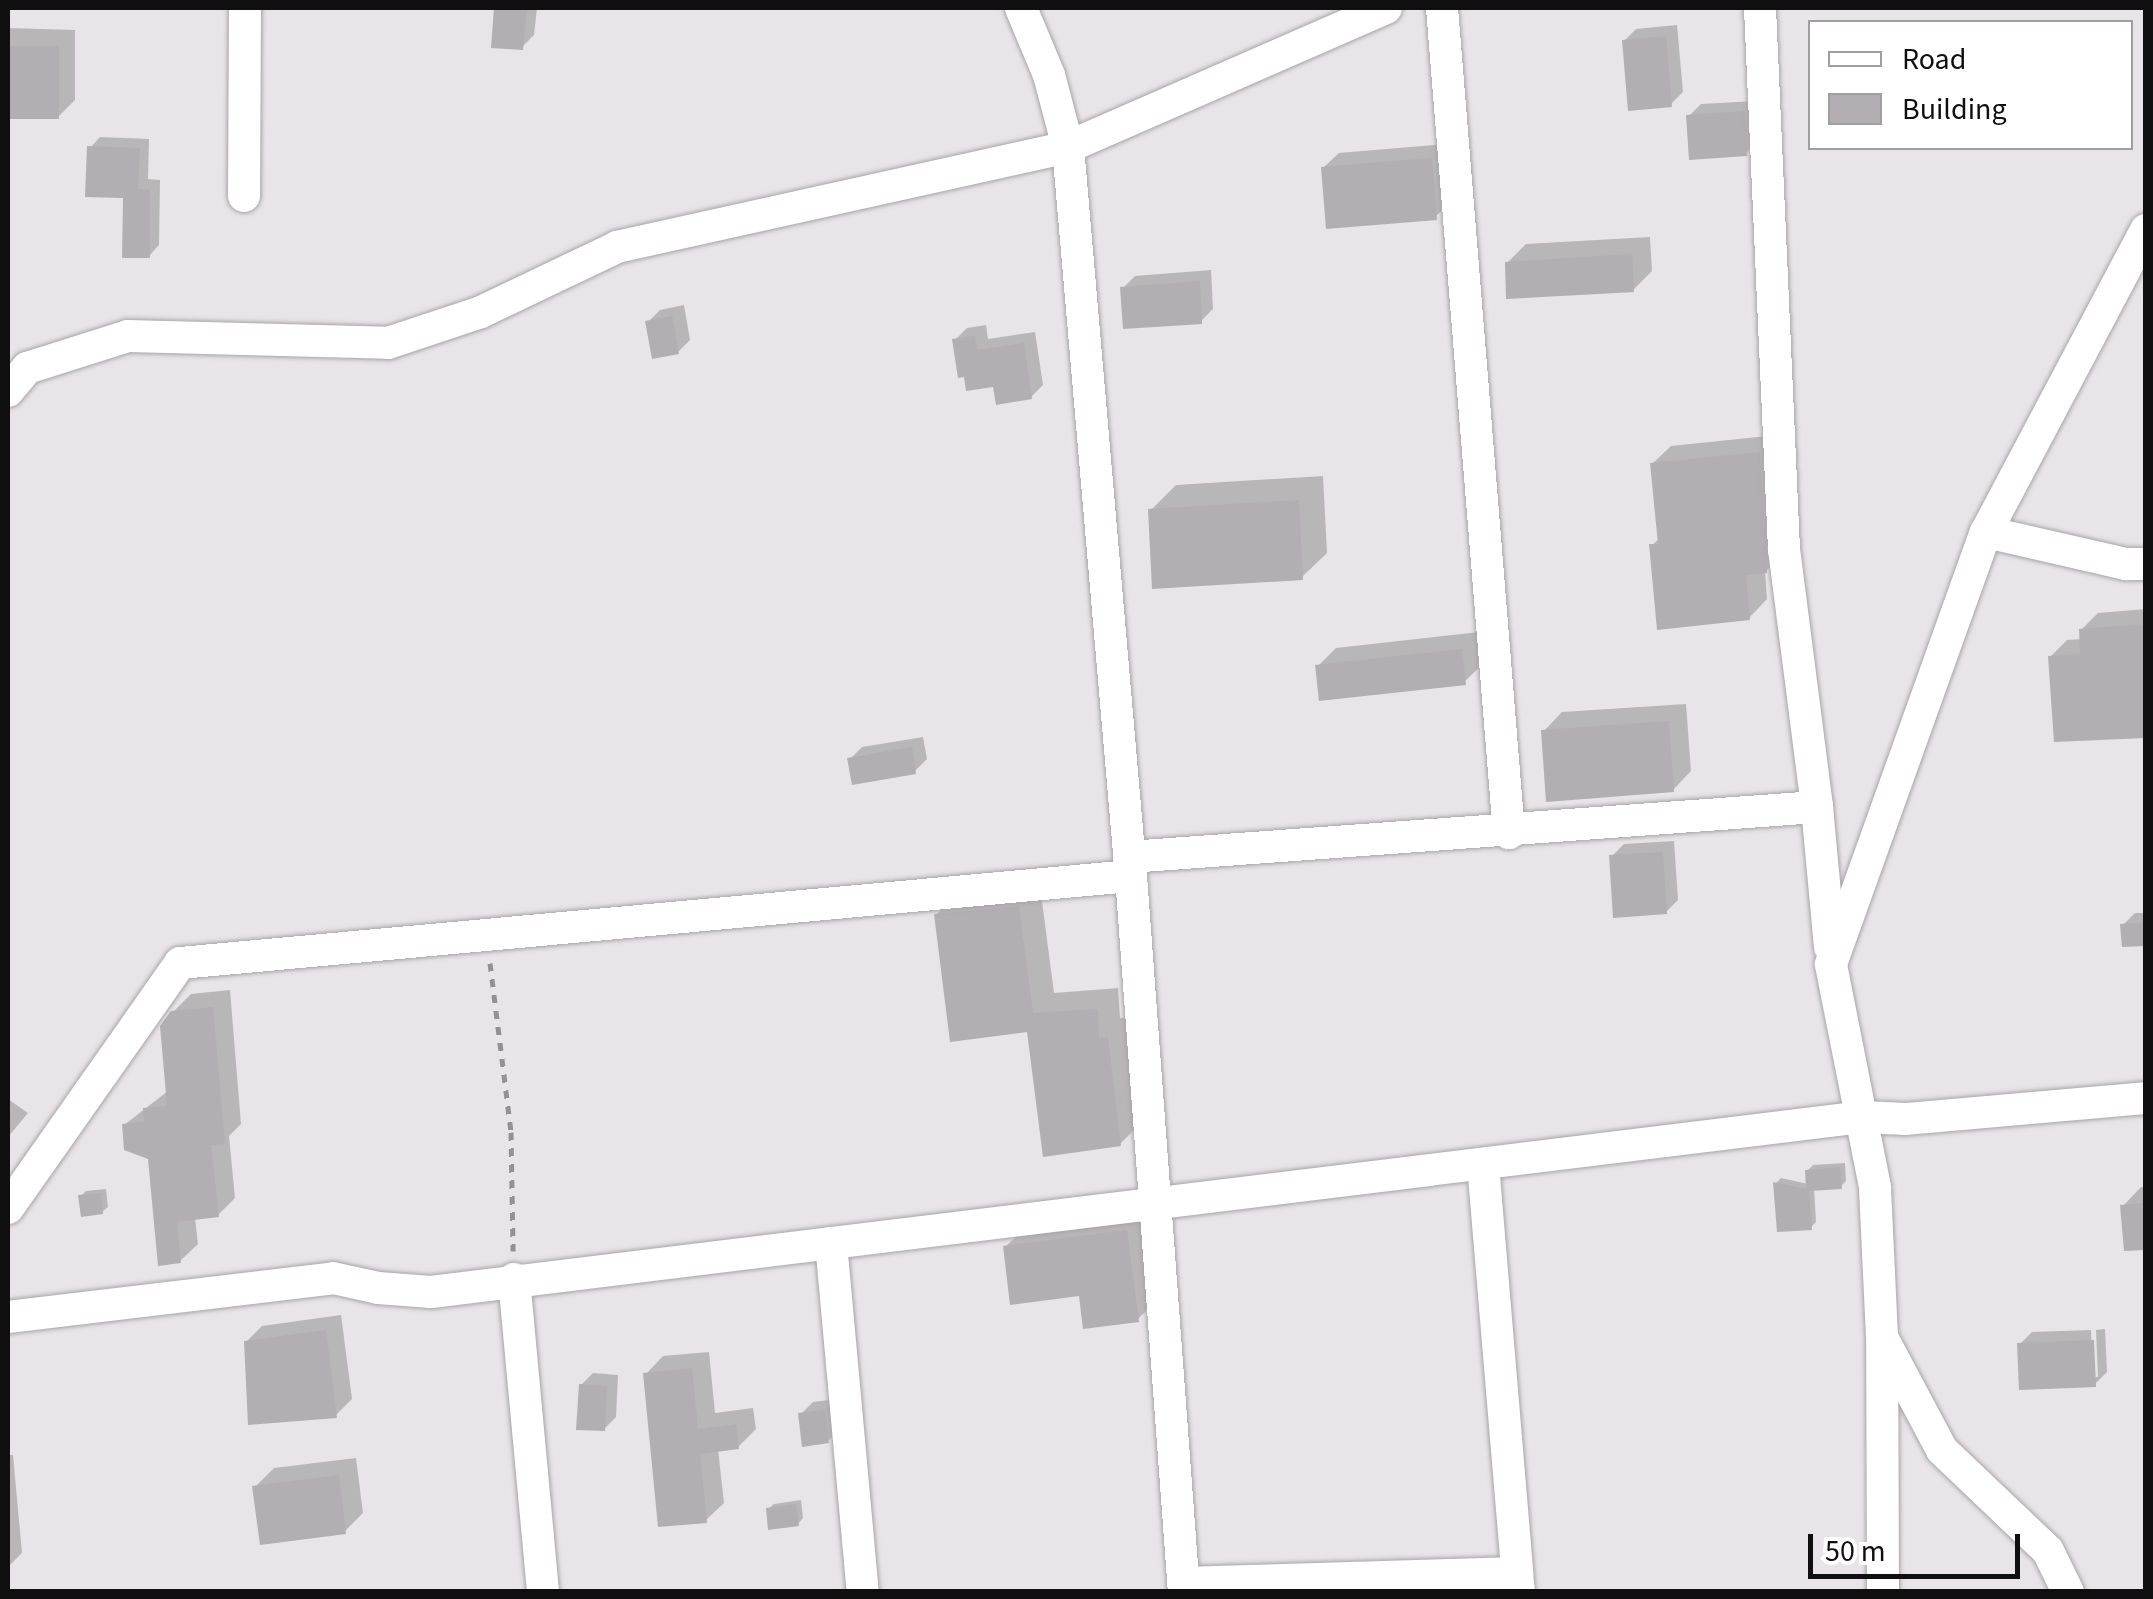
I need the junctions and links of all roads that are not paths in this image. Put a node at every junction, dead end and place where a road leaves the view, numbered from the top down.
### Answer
1 (245, 8) edge
2 (1022, 8) edge
3 (1386, 8) edge
4 (1442, 8) edge
5 (1760, 8) edge
6 (1068, 147) junction
7 (244, 196) dead end
8 (2146, 230) edge
9 (8, 391) edge
10 (1986, 532) junction
11 (2146, 564) edge
12 (1817, 807) junction
13 (1509, 833) junction
14 (1130, 866) junction
15 (1831, 964) junction
16 (2146, 1098) edge
17 (1864, 1117) junction
18 (1483, 1164) junction
19 (1152, 1202) junction
20 (8, 1208) edge
21 (831, 1243) junction
22 (514, 1279) junction
23 (8, 1317) edge
24 (1882, 1338) junction
25 (1518, 1582) edge
26 (1183, 1587) edge
27 (543, 1592) edge
28 (863, 1592) edge
29 (1883, 1592) edge
30 (2068, 1592) edge

1 - 7 street
2 - 6 street
3 - 6 street
4 - 13 street
5 - 12 street
6 - 9 street
6 - 14 street
8 - 10 street
10 - 11 street
10 - 15 street
12 - 13 street
12 - 15 street
13 - 14 street
14 - 19 street
14 - 20 street
15 - 17 street
16 - 17 street
17 - 18 street
17 - 24 street
18 - 19 street
18 - 25 street
19 - 21 street
19 - 26 street
21 - 22 street
21 - 28 street
22 - 23 street
22 - 27 street
24 - 29 street
24 - 30 street
25 - 26 street

